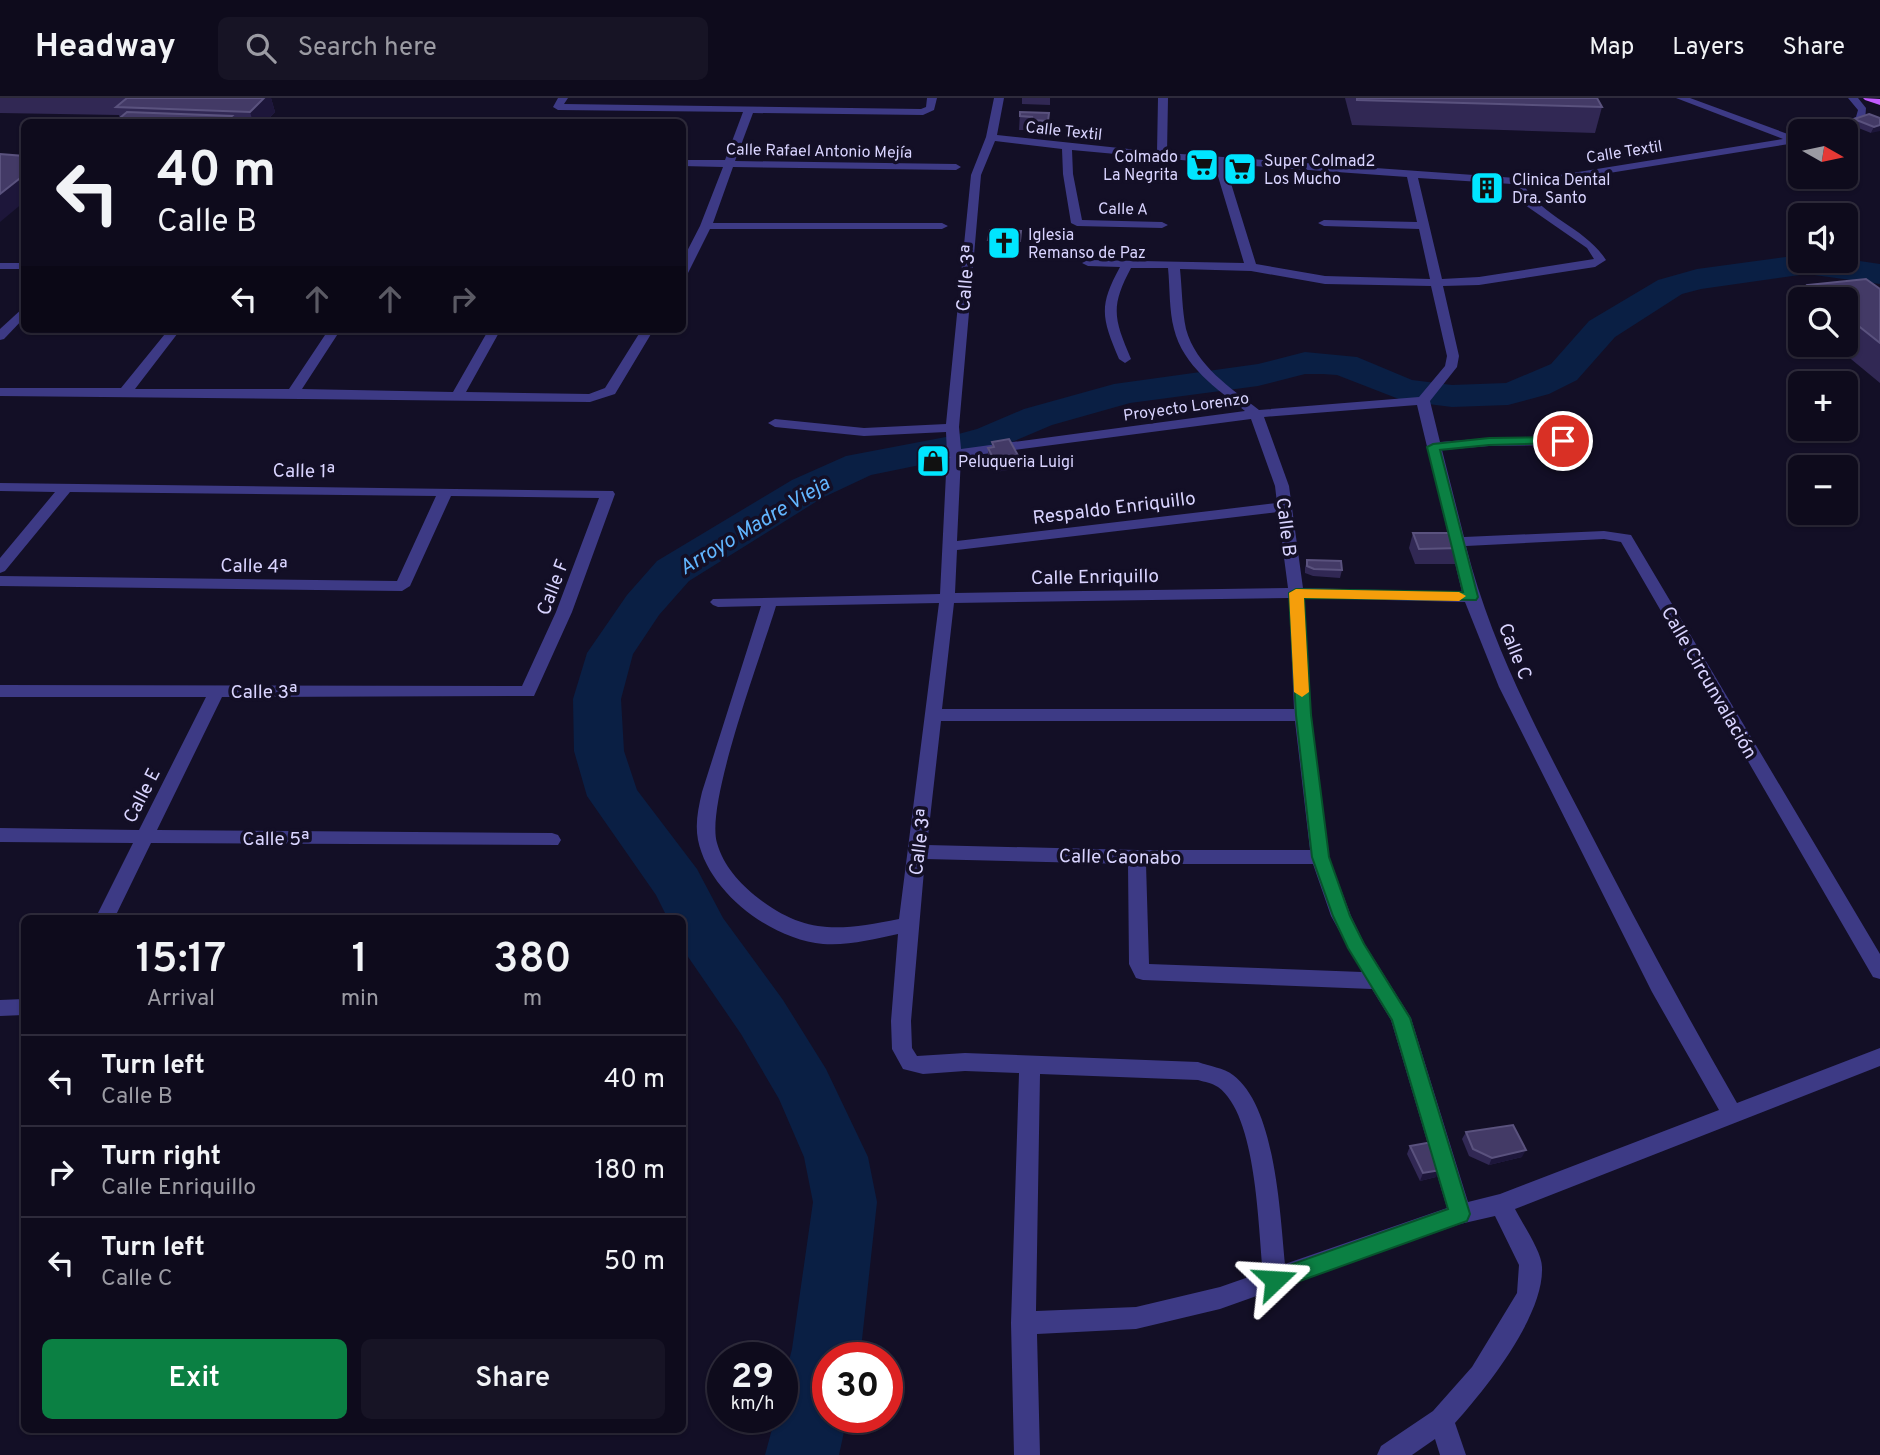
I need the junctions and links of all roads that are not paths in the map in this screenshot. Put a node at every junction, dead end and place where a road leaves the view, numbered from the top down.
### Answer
1 (932, 98) edge
2 (999, 98) edge
3 (1163, 98) edge
4 (1681, 98) edge
5 (1853, 98) edge
6 (1868, 98) edge
7 (1880, 102) edge
8 (561, 103) edge
9 (749, 110) junction
10 (1877, 117) edge
11 (1861, 119) junction
12 (1858, 120) edge
13 (1788, 135) edge
14 (991, 136) junction
15 (1788, 141) edge
16 (1067, 147) junction
17 (1162, 155) junction
18 (1218, 159) junction
19 (686, 163) edge
20 (728, 164) junction
21 (956, 167) dead end
22 (1412, 174) junction
23 (1516, 181) junction
24 (1324, 223) dead end
25 (1163, 225) dead end
26 (706, 226) junction
27 (942, 226) dead end
28 (1423, 226) junction
29 (1088, 263) dead end
30 (686, 264) edge
31 (1127, 265) junction
32 (0, 266) edge
33 (21, 266) edge
34 (1174, 266) junction
35 (1251, 267) junction
36 (1437, 283) junction
37 (21, 315) edge
38 (172, 333) edge
39 (332, 333) edge
40 (493, 333) edge
41 (646, 333) edge
42 (0, 336) edge
43 (1125, 359) dead end
44 (0, 392) edge
45 (125, 392) junction
46 (292, 393) junction
47 (458, 395) junction
48 (1423, 401) junction
49 (1256, 414) junction
50 (775, 423) dead end
51 (952, 430) junction
52 (1563, 441) dead end
53 (1433, 447) junction
54 (954, 454) junction
55 (0, 487) edge
56 (67, 487) junction
57 (446, 491) junction
58 (608, 494) joint
59 (1283, 507) junction
60 (1457, 542) junction
61 (950, 546) junction
62 (0, 568) edge
63 (0, 581) edge
64 (1296, 593) junction
65 (1471, 597) junction
66 (947, 598) junction
67 (770, 601) junction
68 (718, 602) dead end
69 (0, 691) edge
70 (217, 691) junction
71 (528, 692) joint
72 (933, 715) junction
73 (1303, 715) junction
74 (0, 835) edge
75 (143, 837) junction
76 (552, 840) dead end
77 (919, 852) junction
78 (1136, 857) junction
79 (1320, 857) junction
80 (106, 915) edge
81 (908, 925) junction
82 (1880, 971) edge
83 (1377, 981) junction
84 (21, 1007) edge
85 (0, 1008) edge
86 (1880, 1057) edge
87 (1030, 1064) junction
88 (1732, 1113) junction
89 (1501, 1204) junction
90 (1460, 1214) junction
91 (1275, 1280) junction
92 (1023, 1323) junction
93 (1442, 1420) junction
94 (1027, 1455) edge
95 (1390, 1455) edge
96 (1453, 1455) edge

1 - 9 street
2 - 14 street, Calle 3ª
3 - 17 street
4 - 13 street
5 - 11 street
6 - 7 main road
8 - 9 street
9 - 20 street
10 - 11 street
11 - 12 street
14 - 16 street, Calle Textil
14 - 51 street, Calle 3ª
15 - 23 street, Calle Textil
16 - 17 street, Calle Textil
16 - 25 street, Calle A
17 - 18 street, Calle Textil
18 - 22 street, Calle Textil
18 - 35 street
19 - 20 street, Calle Rafael Antonio Mejía
20 - 21 street, Calle Rafael Antonio Mejía
20 - 26 street
22 - 23 street, Calle Textil
22 - 28 street
23 - 36 street
24 - 28 street
26 - 27 street
26 - 30 street
28 - 36 street
29 - 31 street
31 - 34 street
31 - 43 street
32 - 33 street
34 - 35 street
34 - 49 street
35 - 36 street
36 - 48 street
37 - 42 street
38 - 45 street
39 - 46 street
40 - 47 street
41 - 47 street
44 - 45 street
45 - 46 street
46 - 47 street
48 - 49 street, Proyecto Lorenzo
48 - 53 street, Calle C
49 - 54 street, Proyecto Lorenzo
49 - 59 street, Calle B
50 - 51 street
51 - 54 street, Calle 3ª
52 - 53 street
53 - 60 street, Calle C
54 - 61 street, Calle 3ª
55 - 56 street, Calle 1ª
56 - 57 street, Calle 1ª
56 - 62 street
57 - 58 street, Calle 1ª
57 - 63 street, Calle 4ª
58 - 71 street, Calle F
59 - 61 street, Respaldo Enriquillo
59 - 64 street, Calle B
60 - 65 street, Calle C
60 - 82 street, Calle Circunvalación
61 - 66 street, Calle 3ª
64 - 65 street, Calle Enriquillo
64 - 66 street, Calle Enriquillo
64 - 73 street, Calle B
65 - 88 street, Calle C
66 - 67 street, Calle Enriquillo
66 - 72 street, Calle 3ª
67 - 68 street, Calle Enriquillo
67 - 81 street
69 - 70 street, Calle 3ª
70 - 71 street, Calle 3ª
70 - 75 street, Calle E
72 - 73 street
72 - 77 street, Calle 3ª
73 - 79 street, Calle B
74 - 75 street, Calle 5ª
75 - 76 street, Calle 5ª
75 - 80 street, Calle E
77 - 78 street, Calle Caonabo
77 - 81 street, Calle 3ª
78 - 79 street, Calle Caonabo
78 - 83 street
79 - 83 street, Calle B
81 - 87 street, Calle 3ª
83 - 90 street, Calle B
84 - 85 street
86 - 88 street
87 - 91 street, Calle 3ª
87 - 92 street
88 - 89 street
89 - 90 street
89 - 93 street
90 - 91 street
91 - 92 street
92 - 94 street
93 - 95 street
93 - 96 street

